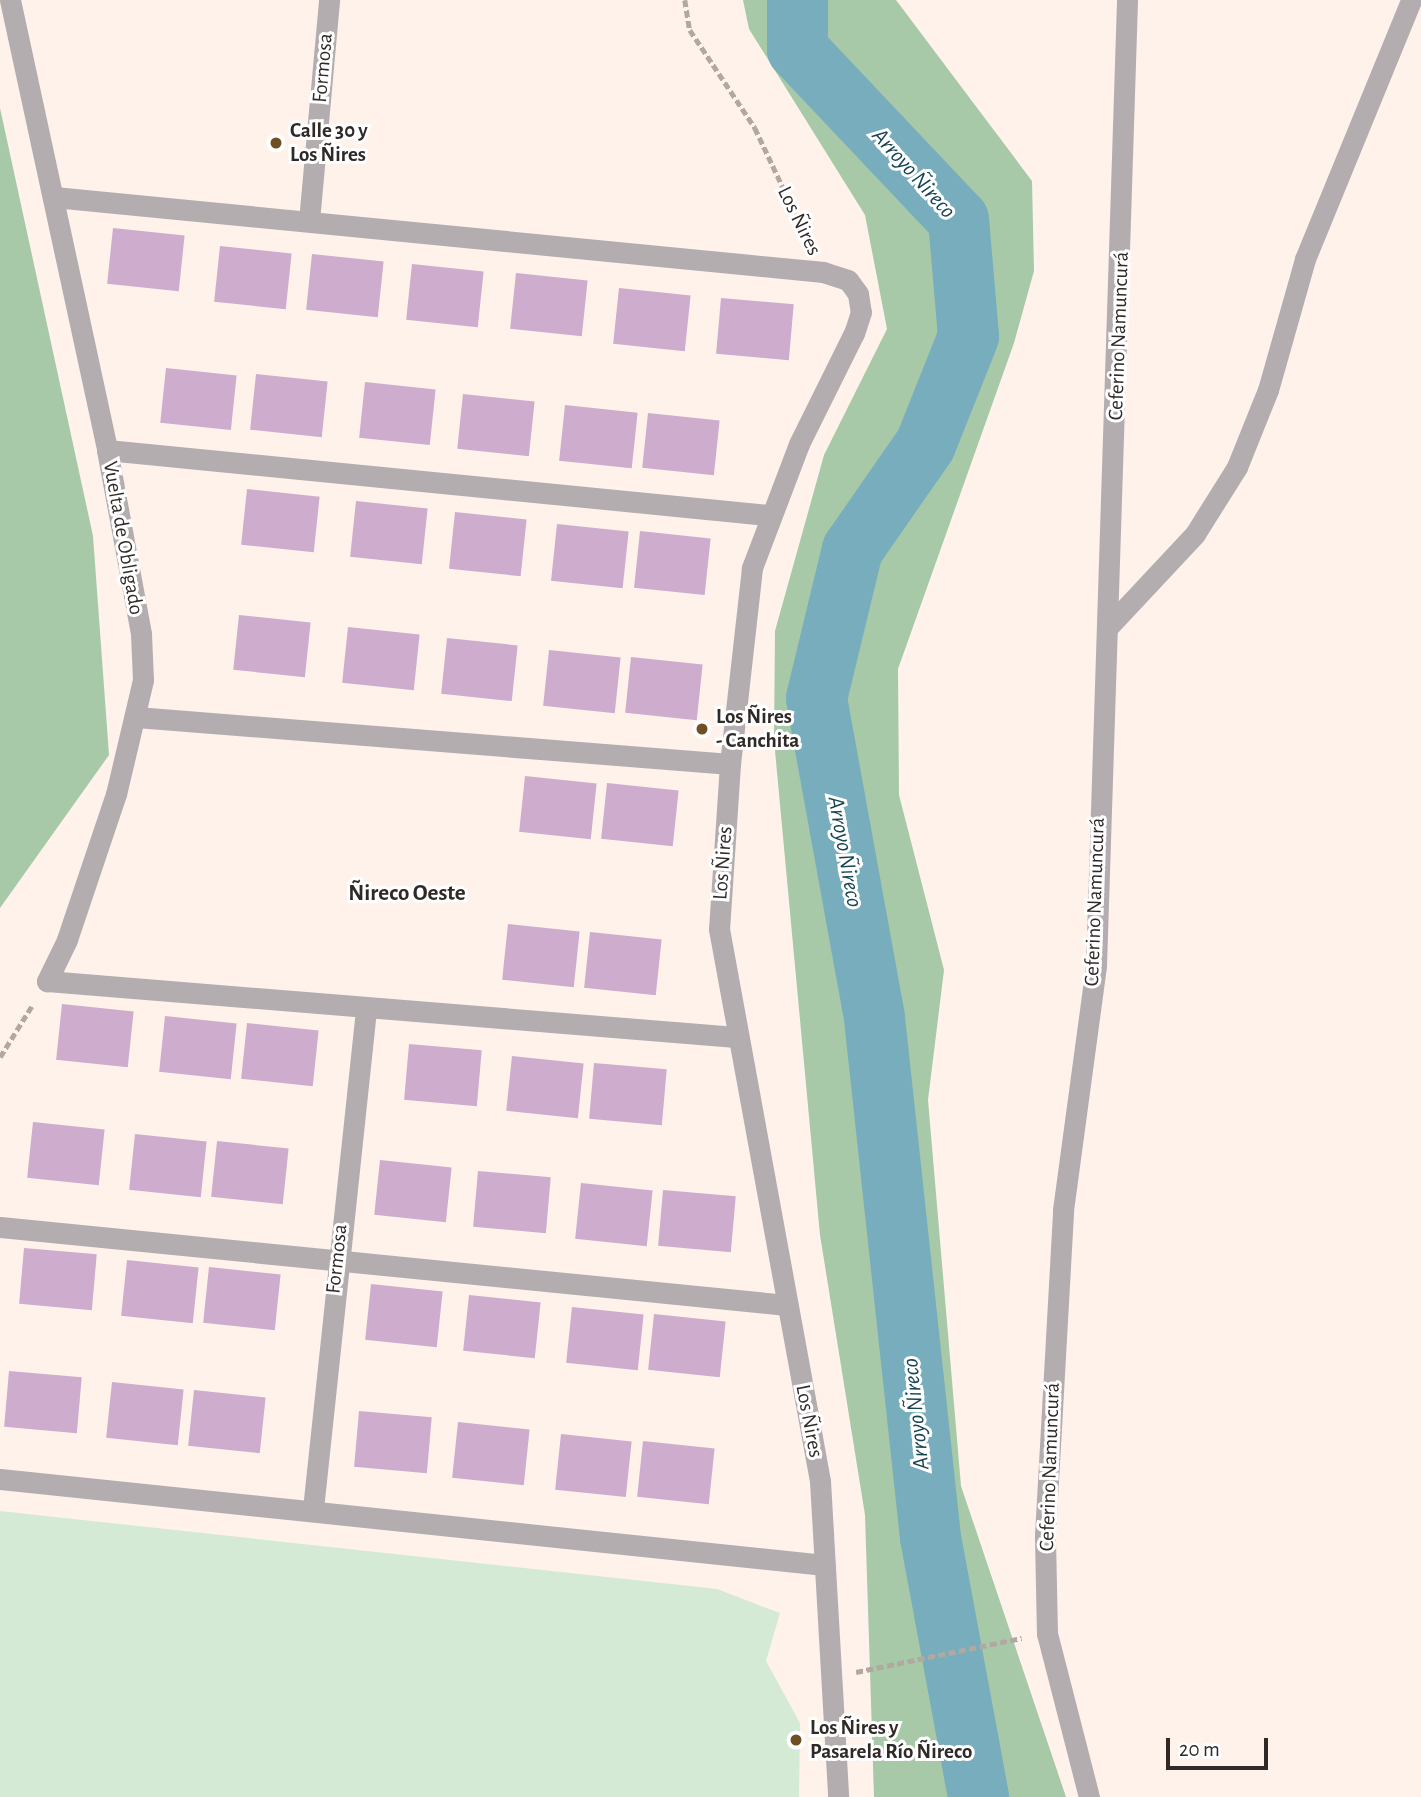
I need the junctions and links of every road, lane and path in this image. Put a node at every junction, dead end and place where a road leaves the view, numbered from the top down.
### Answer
1 (10, 0) edge
2 (329, 0) edge
3 (685, 0) edge
4 (1128, 0) edge
5 (1411, 0) edge
6 (54, 197) junction
7 (309, 220) junction
8 (823, 272) junction
9 (107, 450) junction
10 (768, 515) junction
11 (1109, 626) junction
12 (136, 717) junction
13 (730, 764) junction
14 (47, 981) junction
15 (366, 1010) junction
16 (736, 1037) junction
17 (0, 1057) edge
18 (0, 1227) edge
19 (336, 1261) junction
20 (787, 1305) junction
21 (0, 1479) edge
22 (313, 1509) junction
23 (825, 1565) junction
24 (1047, 1634) junction
25 (831, 1678) junction
26 (838, 1797) edge
27 (1089, 1797) edge

1 - 6 street, Vuelta de Obligado
2 - 7 street, Formosa
3 - 8 path, Los Ñires
4 - 11 street, Ceferino Namuncurá
5 - 11 street
6 - 7 street
6 - 9 street, Vuelta de Obligado
7 - 8 street
8 - 10 street, Los Ñires
9 - 10 street
9 - 12 street, Vuelta de Obligado
10 - 13 street, Los Ñires
11 - 24 street, Ceferino Namuncurá
12 - 13 street
12 - 14 street, Vuelta de Obligado
13 - 16 street, Los Ñires
14 - 15 street
14 - 17 path
15 - 16 street
15 - 19 street, Formosa
16 - 20 street, Los Ñires
18 - 19 street
19 - 20 street
19 - 22 street, Formosa
20 - 23 street, Los Ñires
21 - 22 street
22 - 23 street
23 - 25 street, Los Ñires
24 - 25 path
24 - 27 street, Ceferino Namuncurá
25 - 26 street, Los Ñires

